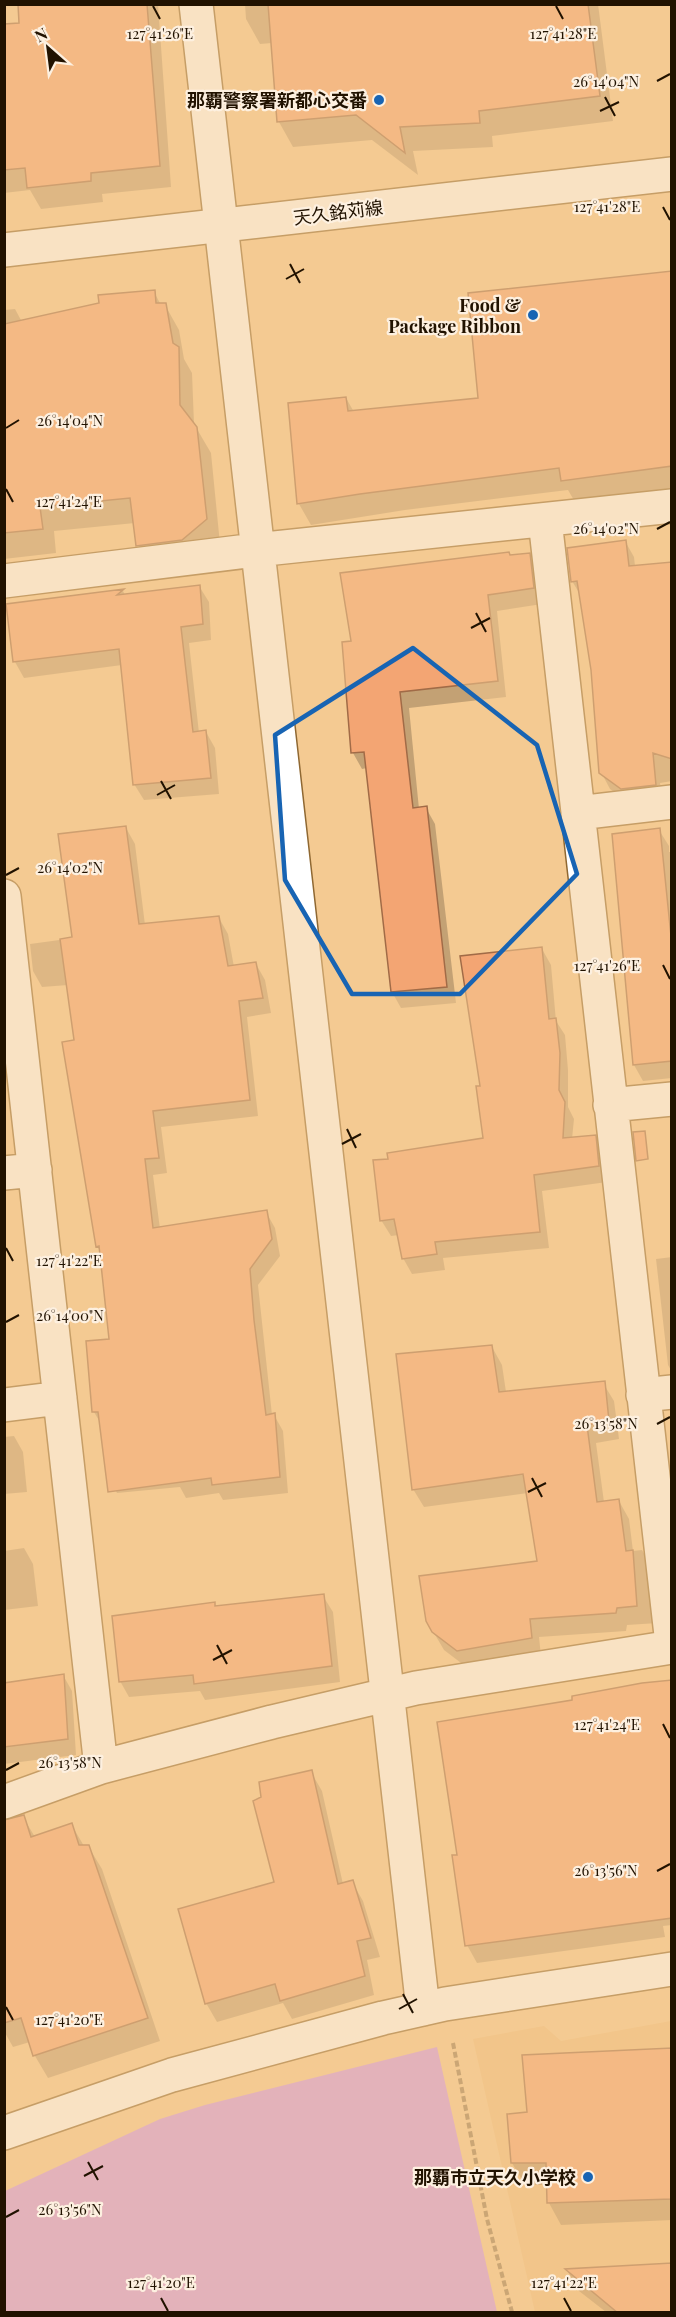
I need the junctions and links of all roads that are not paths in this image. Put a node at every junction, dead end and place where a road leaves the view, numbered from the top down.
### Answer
1 (196, 4) edge
2 (672, 174) edge
3 (222, 226) junction
4 (4, 250) edge
5 (672, 506) edge
6 (545, 520) junction
7 (256, 550) junction
8 (4, 581) edge
9 (672, 802) edge
10 (578, 813) junction
11 (4, 896) edge
12 (672, 1098) edge
13 (610, 1105) junction
14 (20, 1171) edge
15 (657, 1393) edge
16 (60, 1398) junction
17 (4, 1405) edge
18 (672, 1646) edge
19 (387, 1695) junction
20 (101, 1767) junction
21 (4, 1802) edge
22 (672, 1969) edge
23 (434, 2006) junction
24 (4, 2133) edge

1 - 3 street
2 - 3 street, 天久銘苅線
3 - 4 street, 天久銘苅線
3 - 7 street
5 - 6 street
6 - 7 street
6 - 10 street
7 - 8 street
7 - 19 street
9 - 10 street
10 - 13 street
11 - 14 street
12 - 13 street
13 - 15 street
14 - 16 street
15 - 18 street
16 - 17 street
16 - 20 street
18 - 19 street
19 - 20 street
19 - 23 street
20 - 21 street
22 - 23 street
23 - 24 street

